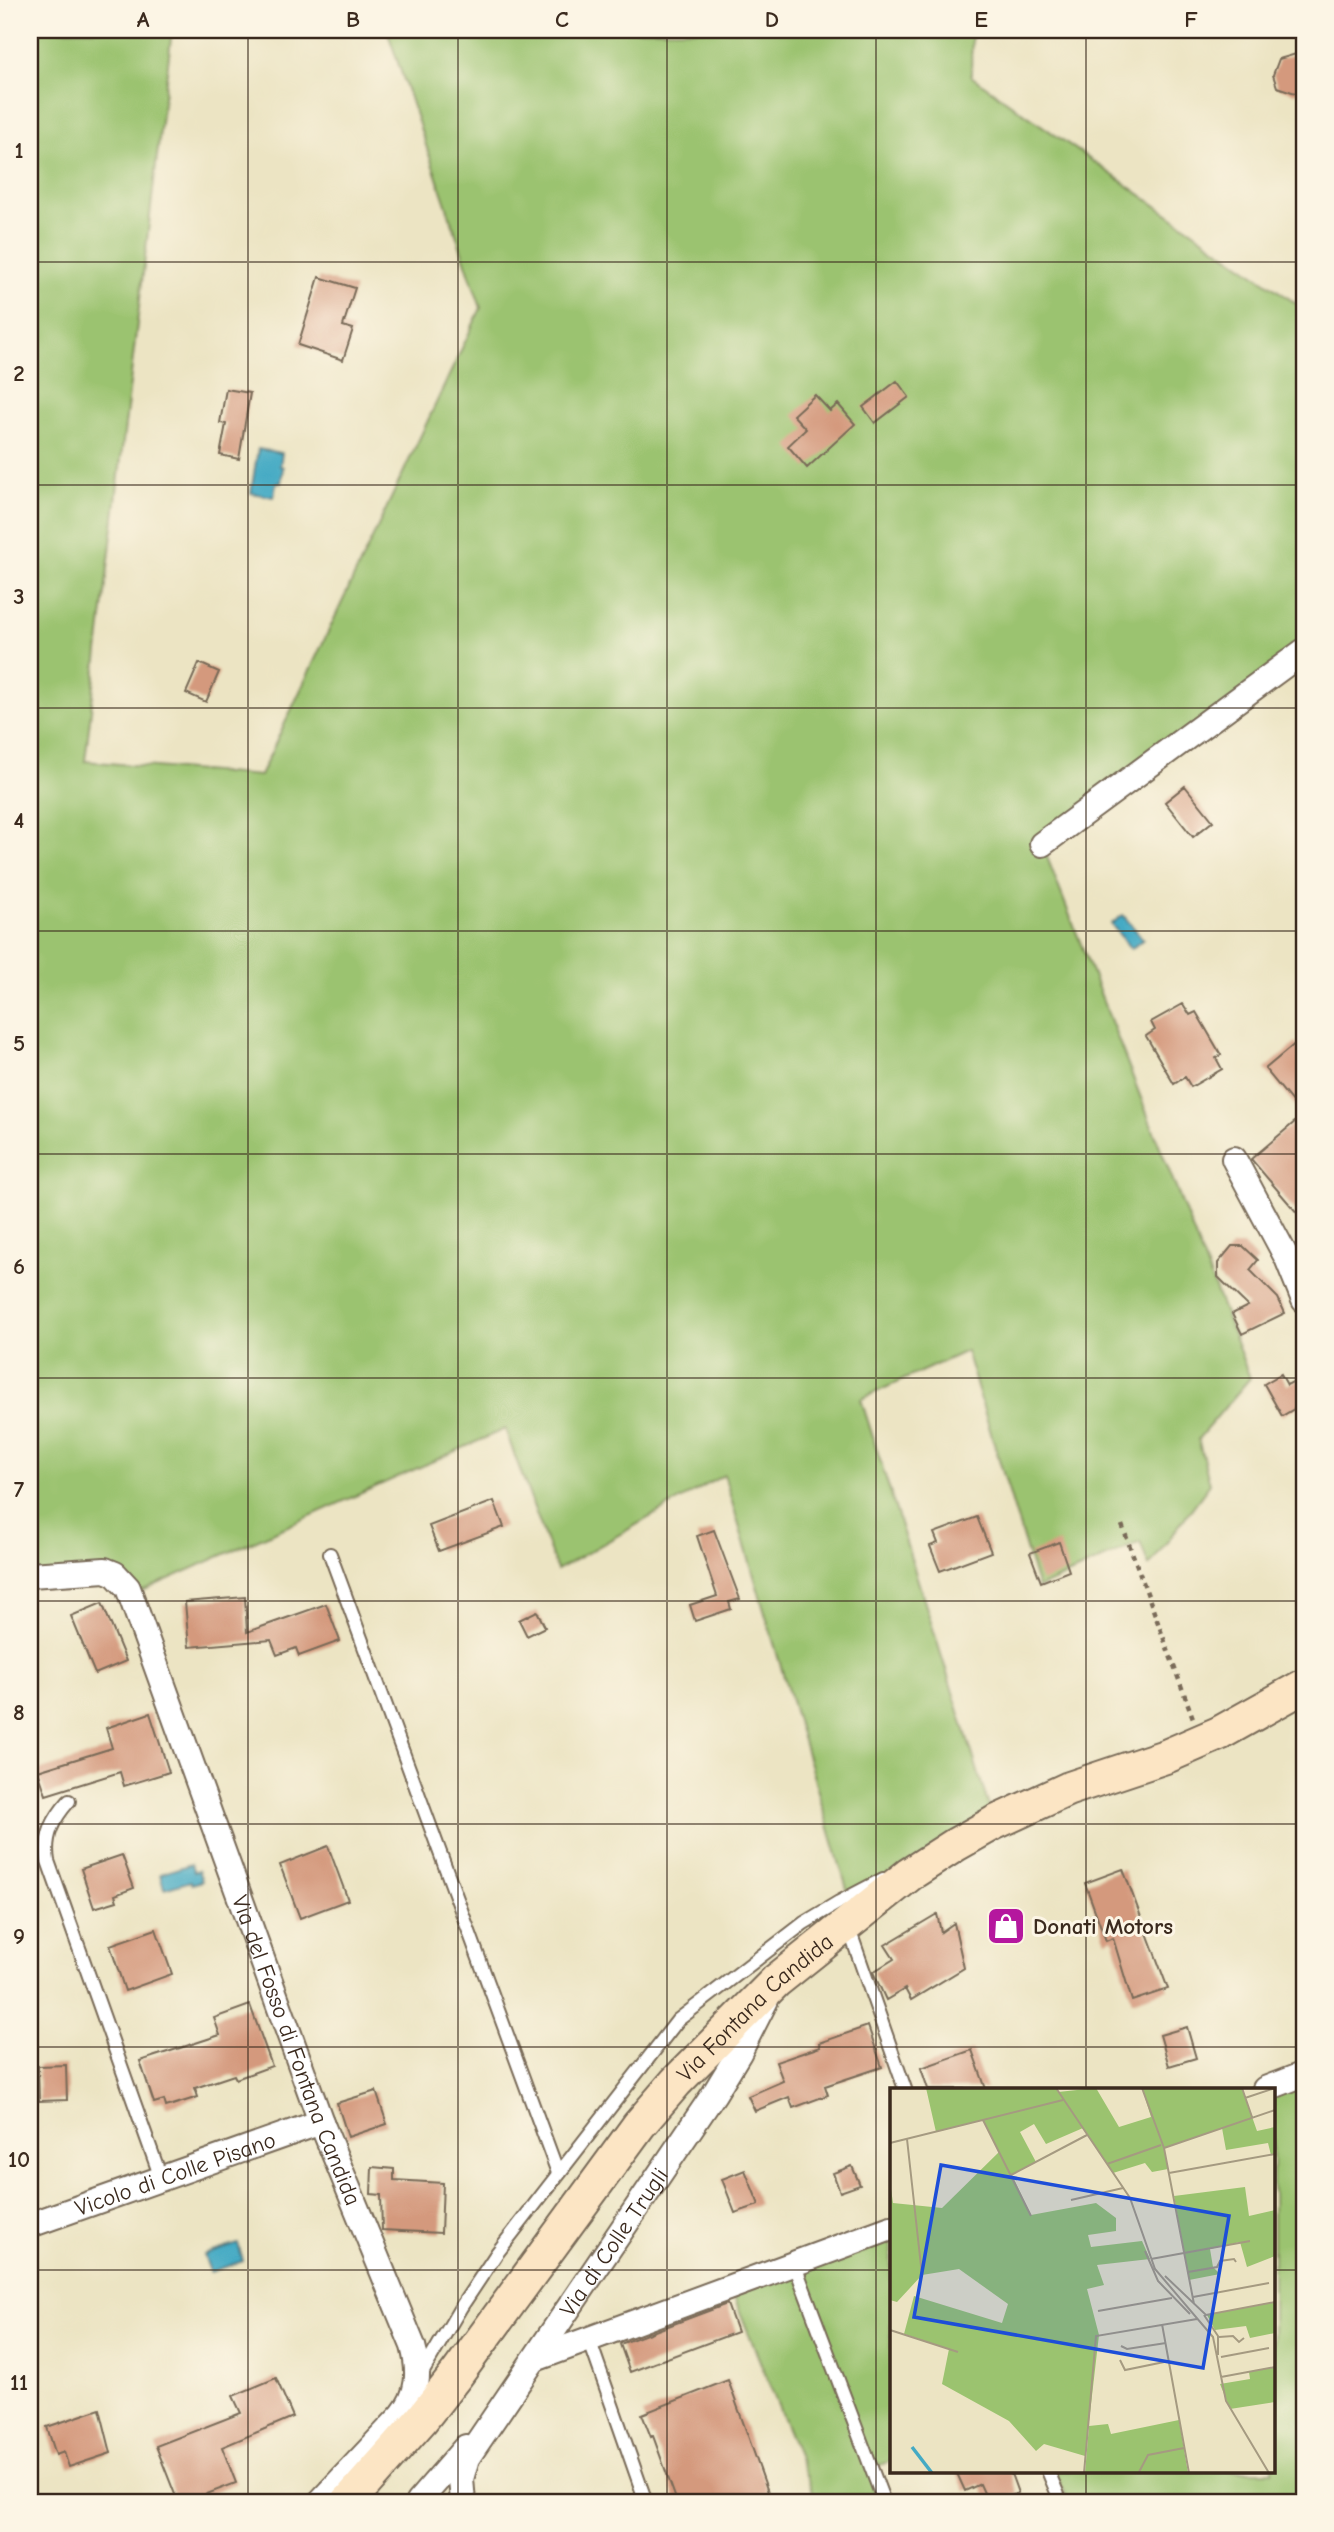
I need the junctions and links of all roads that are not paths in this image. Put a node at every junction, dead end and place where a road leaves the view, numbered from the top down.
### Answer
1 (1304, 651) edge
2 (1042, 844) dead end
3 (1234, 1159) dead end
4 (1304, 1300) edge
5 (330, 1554) dead end
6 (30, 1575) edge
7 (1304, 1686) edge
8 (69, 1801) dead end
9 (923, 1864) junction
10 (847, 1923) junction
11 (776, 1981) junction
12 (1304, 2074) edge
13 (905, 2088) edge
14 (1268, 2088) edge
15 (321, 2122) junction
16 (558, 2173) junction
17 (161, 2178) junction
18 (30, 2225) edge
19 (890, 2228) edge
20 (794, 2263) junction
21 (589, 2339) junction
22 (535, 2359) junction
23 (417, 2382) junction
24 (497, 2412) junction
25 (1048, 2472) edge
26 (320, 2502) edge
27 (348, 2502) edge
28 (418, 2502) edge
29 (463, 2502) edge
30 (646, 2502) edge
31 (884, 2502) edge
32 (1061, 2502) edge

1 - 2 street
3 - 4 street
5 - 16 lane
6 - 15 street, Via del Fosso di Fontana Candida
7 - 9 main road, Via Fontana Candida
8 - 17 lane
9 - 10 main road, Via Fontana Candida
9 - 16 lane
10 - 11 main road, Via Fontana Candida
10 - 13 lane
11 - 22 street, Via di Colle Trugli
11 - 27 main road, Via Fontana Candida
12 - 14 street
15 - 17 street, Vicolo di Colle Pisano
15 - 23 street, Via del Fosso di Fontana Candida
16 - 23 lane
17 - 18 street, Vicolo di Colle Pisano
19 - 20 street
20 - 21 street
20 - 31 lane
21 - 22 street
21 - 30 lane
22 - 24 street, Via di Colle Trugli
23 - 26 street, Via del Fosso di Fontana Candida
24 - 28 street
24 - 29 street, Via di Colle Trugli
25 - 32 lane

